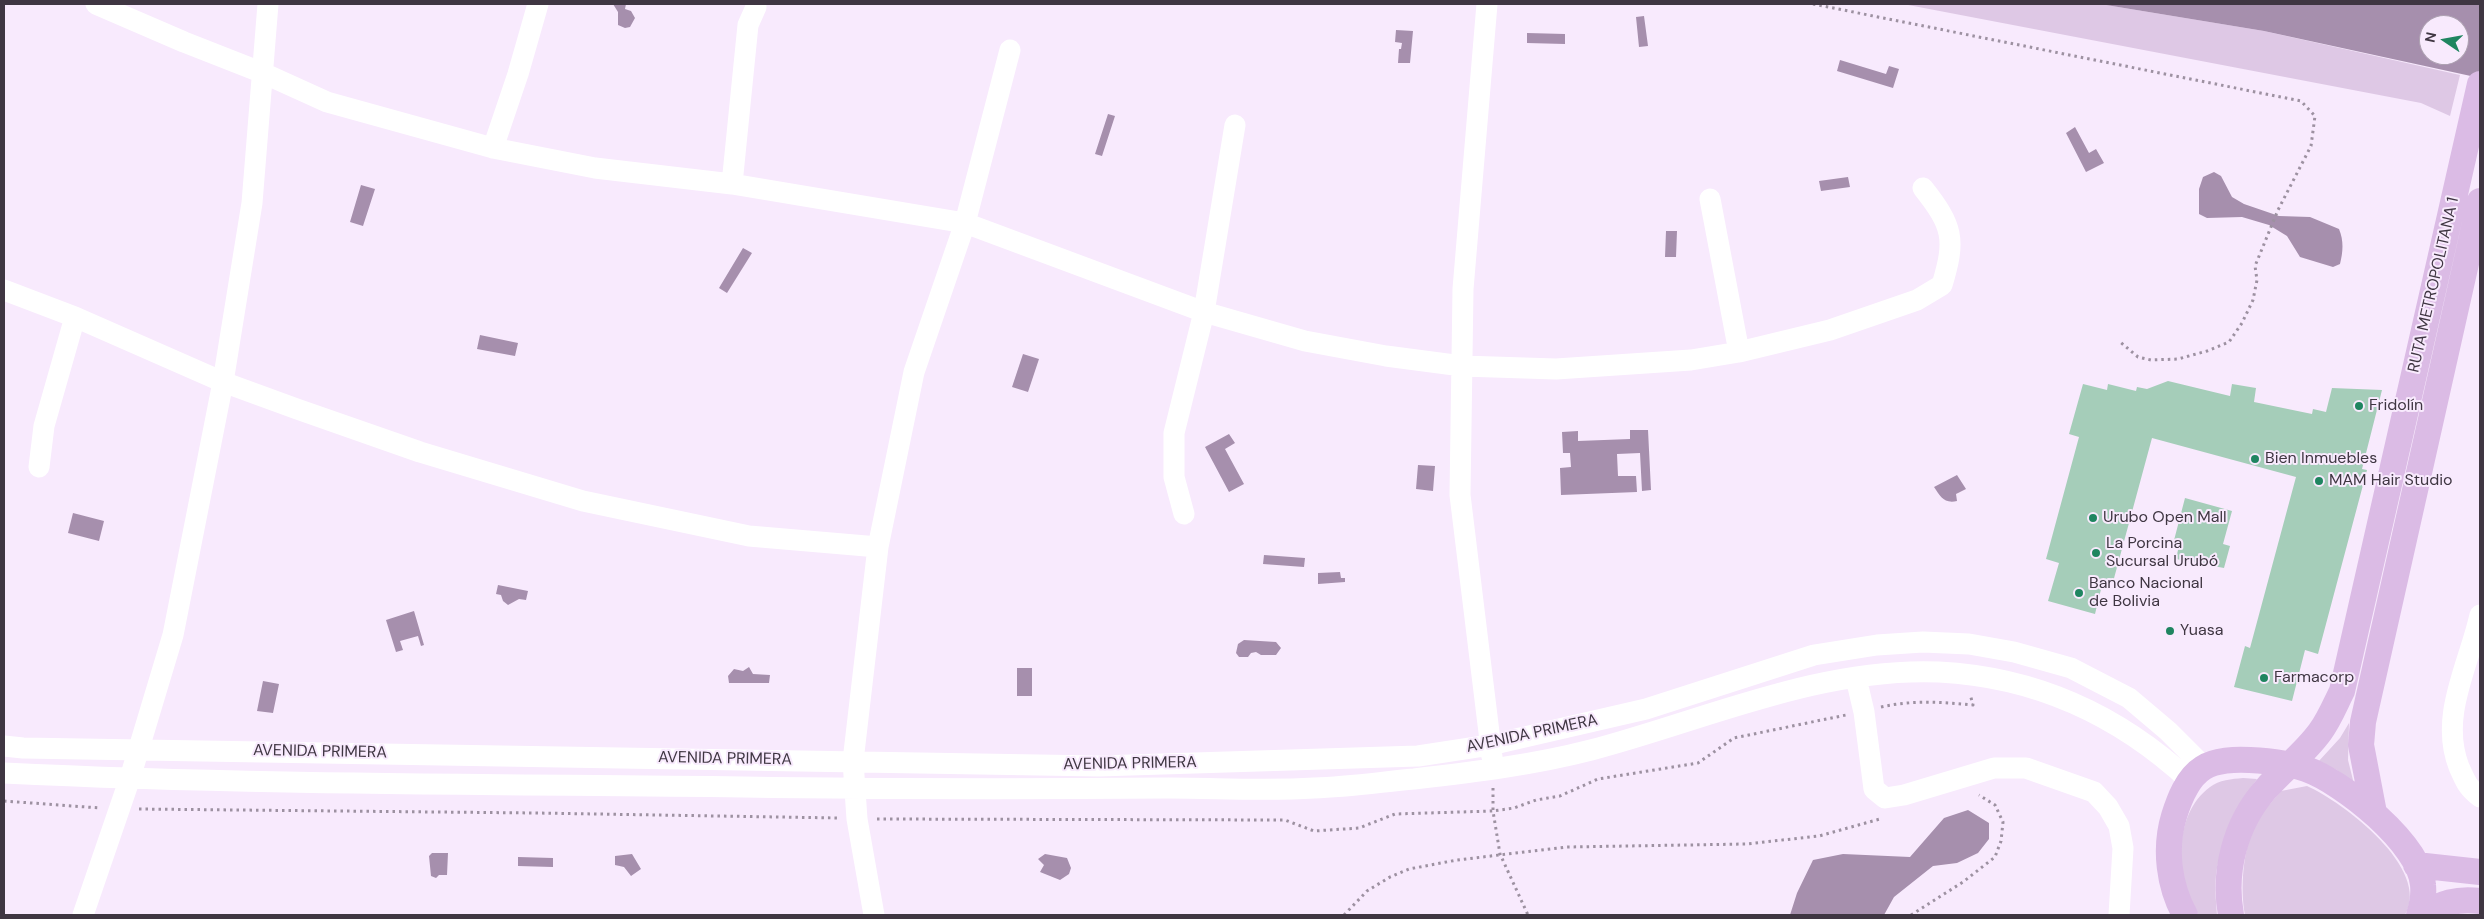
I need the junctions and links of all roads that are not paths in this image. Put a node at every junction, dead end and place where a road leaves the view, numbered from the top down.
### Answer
1 (96, 4) edge
2 (268, 4) edge
3 (538, 4) edge
4 (1487, 4) edge
5 (756, 7) dead end
6 (1010, 50) dead end
7 (263, 73) junction
8 (2480, 84) edge
9 (1235, 125) dead end
10 (494, 148) junction
11 (732, 184) junction
12 (1923, 188) dead end
13 (1710, 199) dead end
14 (2480, 200) edge
15 (965, 223) junction
16 (4, 290) edge
17 (1204, 312) junction
18 (75, 317) junction
19 (1739, 352) junction
20 (1462, 366) junction
21 (223, 382) junction
22 (39, 467) dead end
23 (1184, 514) dead end
24 (878, 546) junction
25 (2480, 615) edge
26 (2071, 668) junction
27 (1856, 678) junction
28 (2061, 698) junction
29 (1490, 745) junction
30 (4, 746) edge
31 (137, 749) junction
32 (853, 761) junction
33 (2291, 764) junction
34 (1493, 770) junction
35 (4, 773) edge
36 (2197, 774) junction
37 (130, 778) junction
38 (855, 789) junction
39 (2480, 798) edge
40 (2374, 813) junction
41 (2416, 865) junction
42 (2480, 872) edge
43 (2480, 901) edge
44 (83, 915) edge
45 (874, 915) edge
46 (2119, 915) edge
47 (2185, 915) edge
48 (2231, 915) edge
49 (2421, 915) edge

1 - 7 street
2 - 7 street
3 - 10 street
4 - 20 street
5 - 11 street
6 - 15 street
7 - 10 street
7 - 21 street
8 - 33 main road, RUTA METROPOLITANA 1
9 - 17 street
10 - 11 street
11 - 15 street
12 - 19 street
13 - 19 street
14 - 40 main road, RUTA METROPOLITANA 1
15 - 17 street
15 - 24 street
16 - 18 street
17 - 20 street
17 - 23 street
18 - 21 street
18 - 22 street
19 - 20 street
20 - 29 street
21 - 24 street
21 - 31 street
24 - 32 street
25 - 39 street
26 - 28 street
26 - 29 street, AVENIDA PRIMERA
26 - 36 street, AVENIDA PRIMERA
27 - 28 street, AVENIDA PRIMERA
27 - 34 street, AVENIDA PRIMERA
27 - 46 street
28 - 36 street, AVENIDA PRIMERA
29 - 32 street, AVENIDA PRIMERA
29 - 34 street
30 - 31 street, AVENIDA PRIMERA
31 - 32 street, AVENIDA PRIMERA
31 - 37 street
32 - 38 street
33 - 36 main road
33 - 40 main road
33 - 48 main road, RUTA METROPOLITANA 1
34 - 38 street, AVENIDA PRIMERA
35 - 37 street, AVENIDA PRIMERA
36 - 47 main road
37 - 38 street, AVENIDA PRIMERA
37 - 44 street
38 - 45 street
40 - 41 main road
41 - 42 main road
41 - 49 main road
43 - 49 main road

